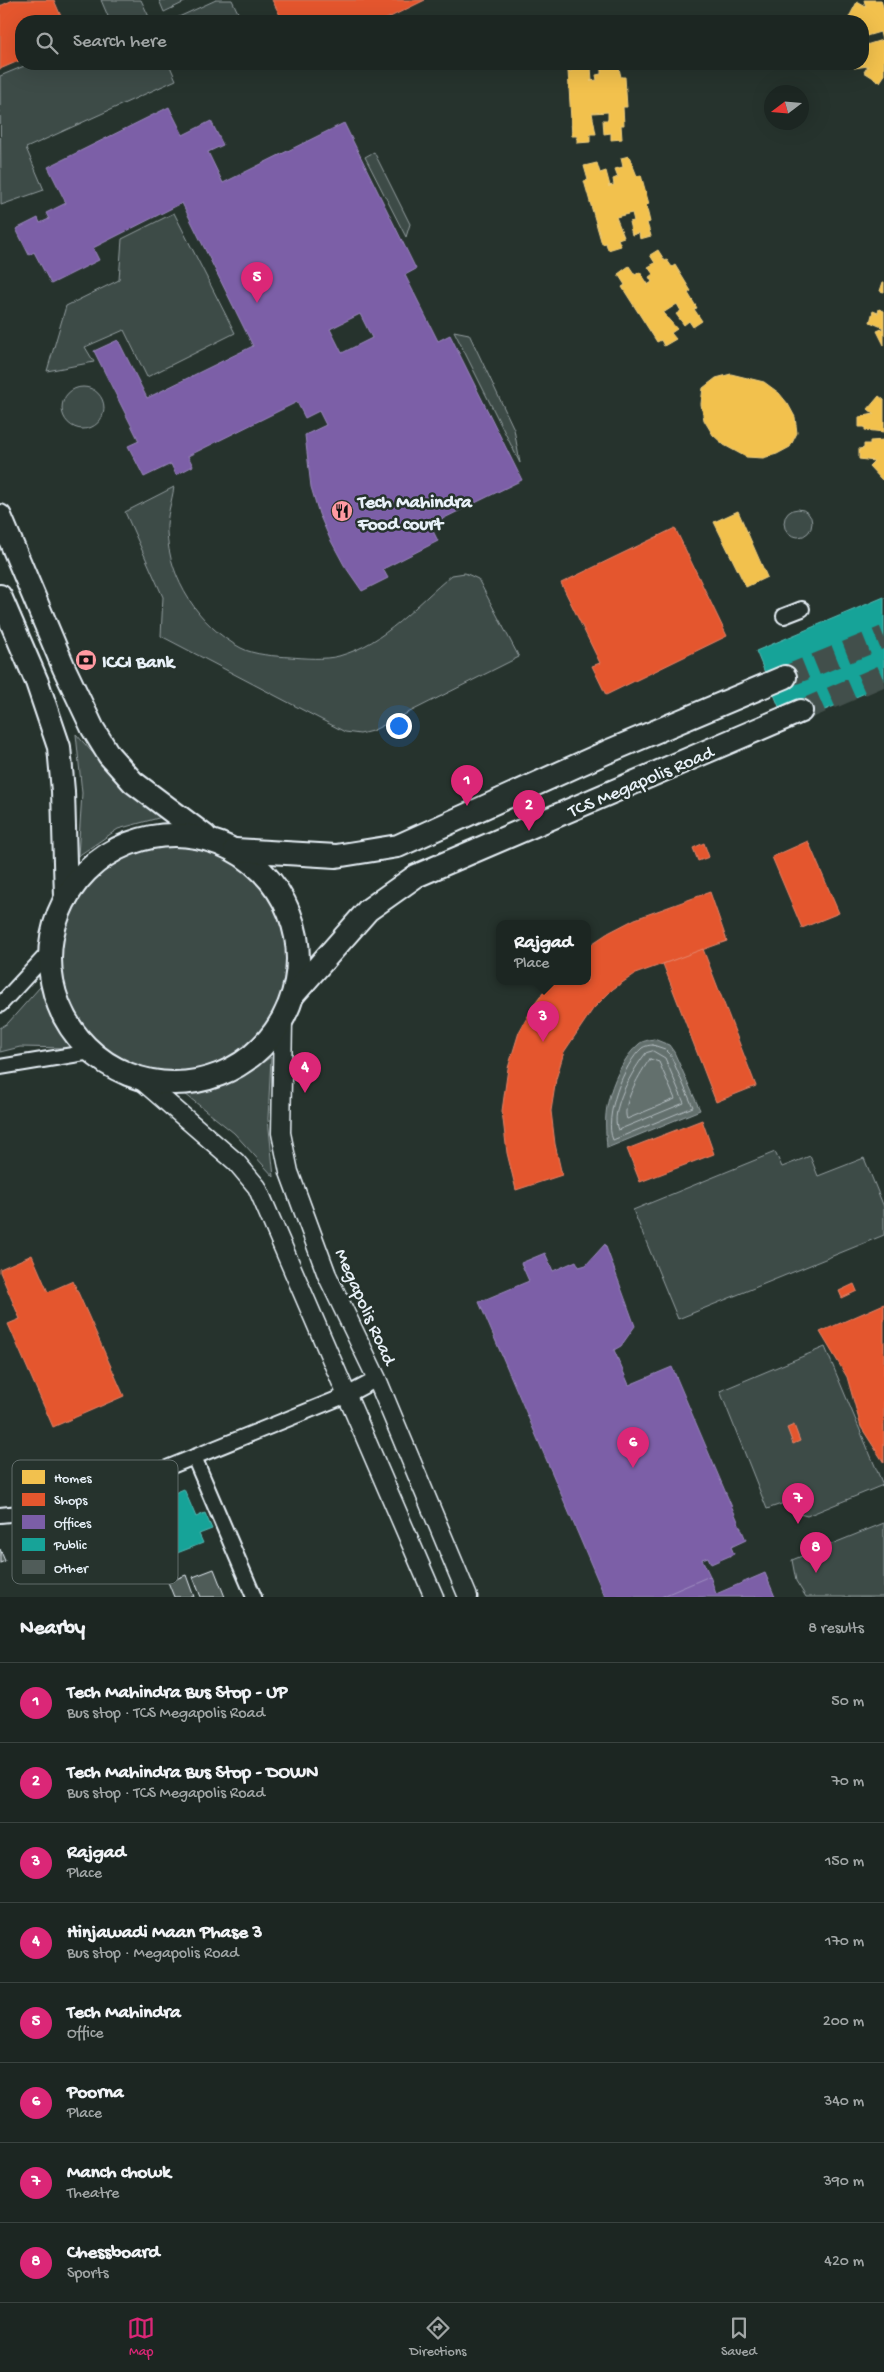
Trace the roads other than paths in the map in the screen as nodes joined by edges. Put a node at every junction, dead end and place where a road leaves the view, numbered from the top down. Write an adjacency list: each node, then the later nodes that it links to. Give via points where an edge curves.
1 (0, 516): 7 (main road, via 64,668 108,755 133,782)
2 (0, 596): 9 (main road, via 37,682 59,747)
3 (802, 609): 4 (street)
4 (784, 616)
5 (785, 677): 8 (main road, TCS Megapolis Road, via 607,752 398,846 336,856)
6 (801, 711): 11 (main road, TCS Megapolis Road, via 416,876 368,910)
7 (209, 839): 8 (main road); 9 (main road, via 182,834 154,836 127,843 82,875)
8 (235, 850): 11 (main road, via 257,866 276,887 289,912 297,939)
9 (66, 898): 10 (main road, via 55,924)
10 (50, 951): 12 (street); 14 (main road, via 52,979 60,1006 73,1031)
11 (294, 994): 13 (main road)
12 (0, 1005)
13 (283, 1020): 16 (main road, via 267,1042 246,1061 222,1074 195,1082 167,1084); 17 (street, Megapolis Road, via 282,1133 289,1172 327,1276)
14 (92, 1052): 15 (street); 16 (main road, via 114,1068)
15 (0, 1067)
16 (140, 1079): 18 (street, via 236,1162 257,1187)
17 (376, 1379): 18 (street); 23 (street, Megapolis Road)
18 (347, 1395): 19 (street); 22 (street)
19 (194, 1457): 20 (street); 21 (street)
20 (178, 1463)
21 (254, 1597)
22 (434, 1597)
23 (468, 1597)

